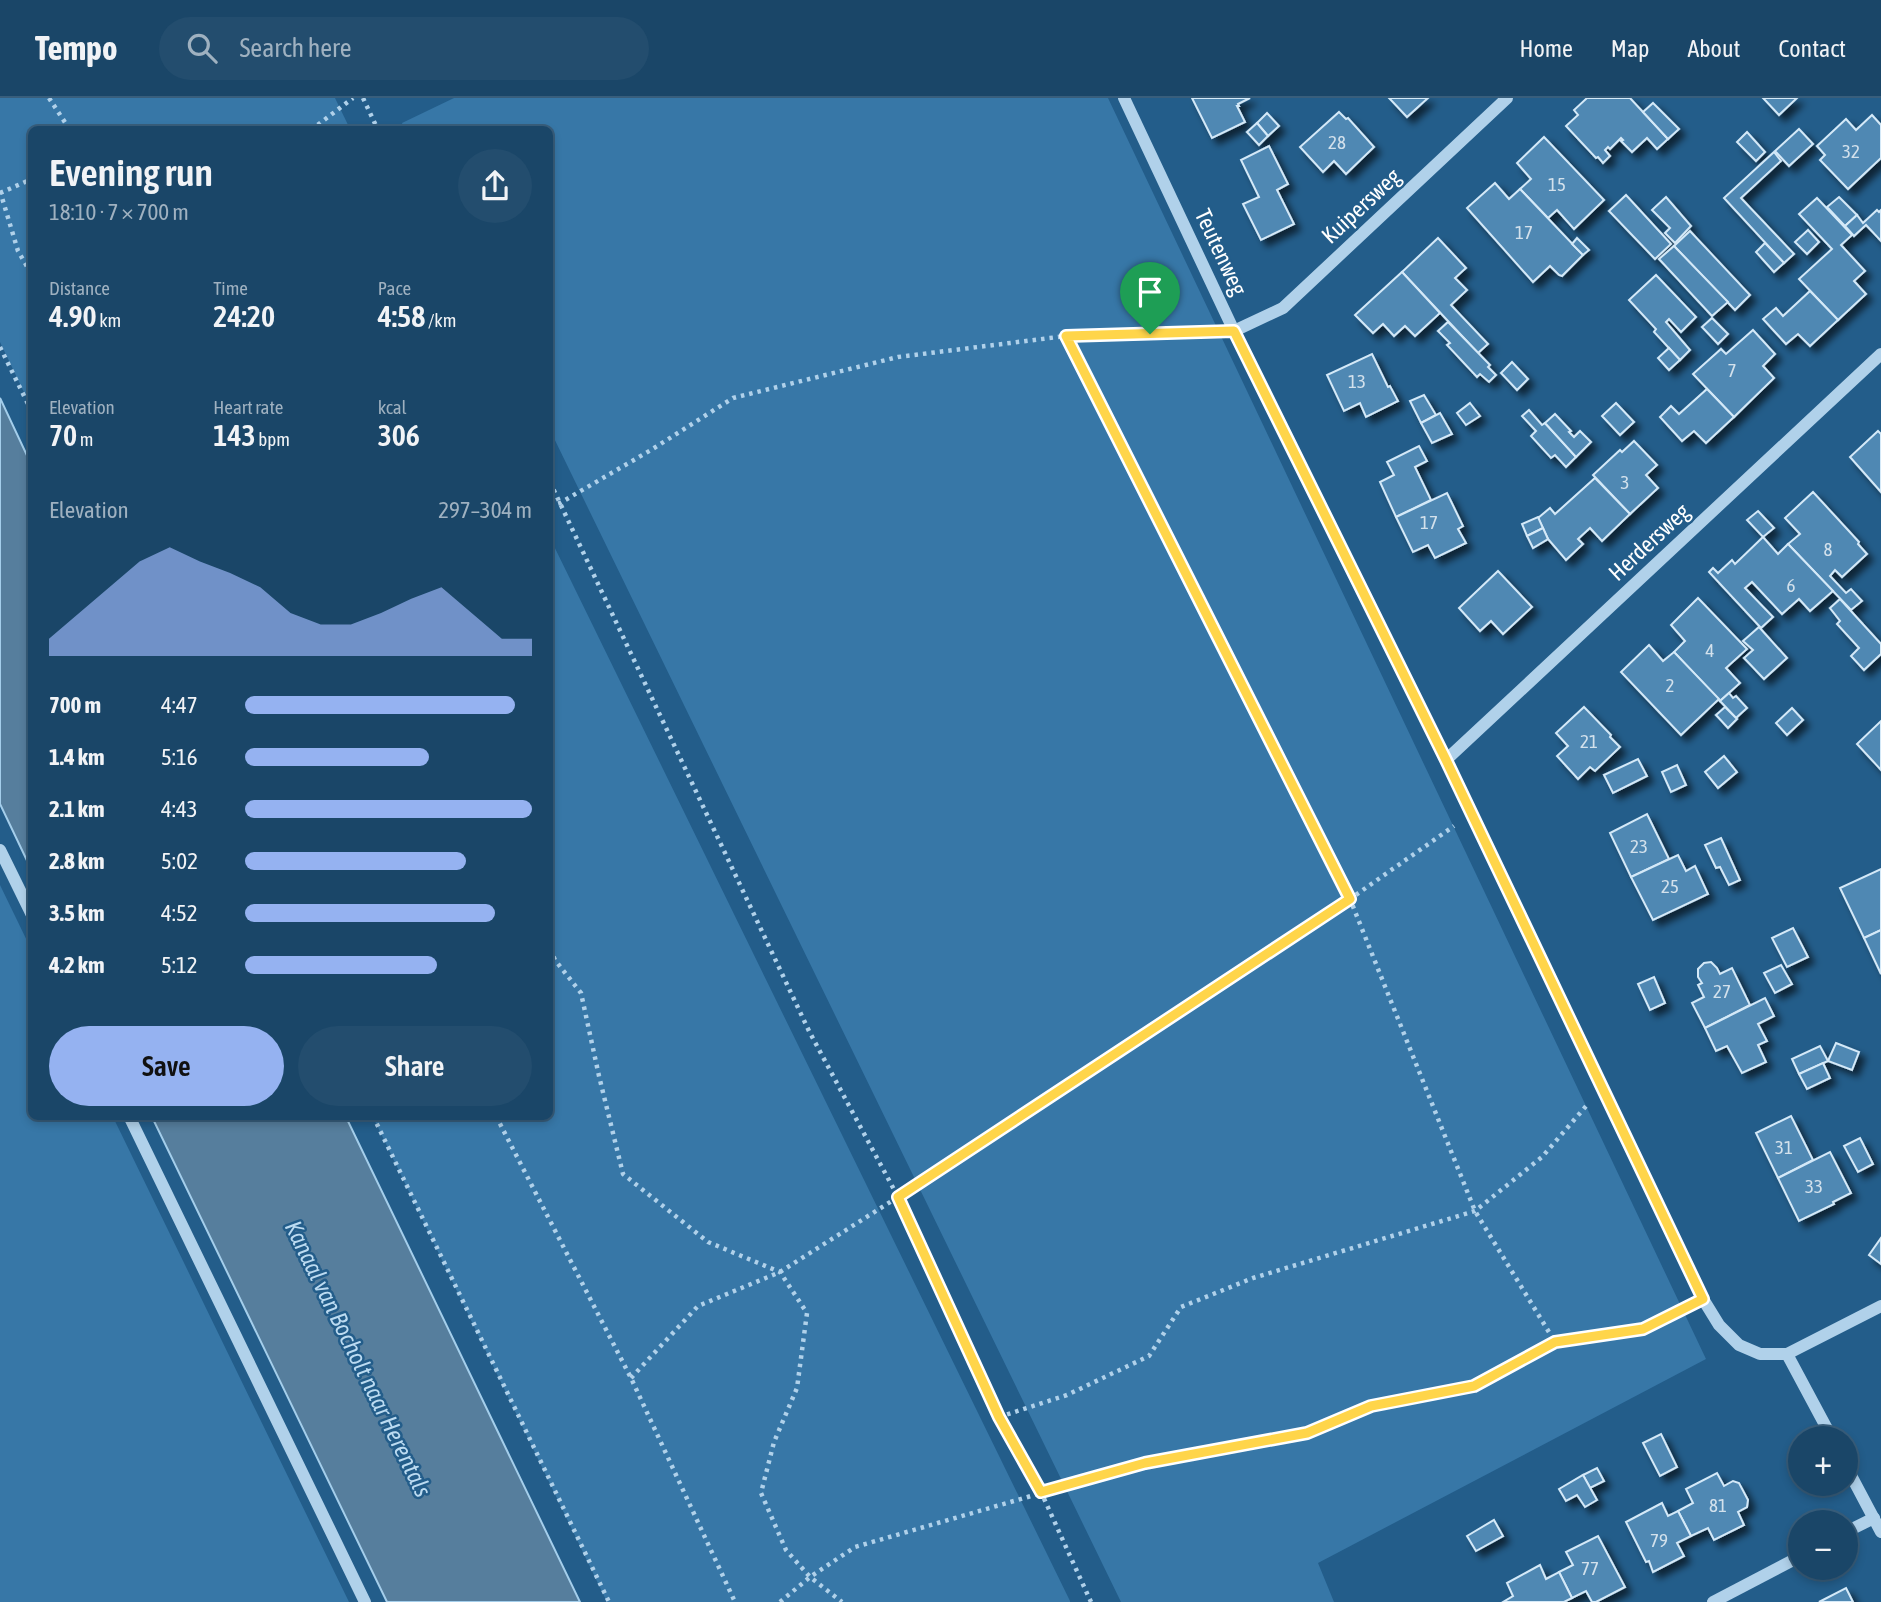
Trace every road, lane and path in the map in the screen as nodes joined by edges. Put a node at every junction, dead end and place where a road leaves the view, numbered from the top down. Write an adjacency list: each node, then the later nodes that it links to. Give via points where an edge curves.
1 (49, 98): 6 (path)
2 (353, 98): 7 (path)
3 (363, 98): 8 (path)
4 (1124, 98): 12 (street, Teutenweg)
5 (1507, 98): 12 (street, Kuipersweg, via 1283,308)
6 (67, 126)
7 (316, 126)
8 (376, 126)
9 (28, 181): 10 (path)
10 (0, 193): 11 (path)
11 (28, 268)
12 (1234, 331): 13 (path); 20 (street, Teutenweg)
13 (1066, 336): 18 (path, via 898,357 733,398); 23 (path)
14 (0, 347): 16 (path)
15 (1881, 354): 20 (street, Herdersweg)
16 (28, 404)
17 (553, 488): 18 (path)
18 (560, 503): 19 (path); 30 (path, via 809,1031)
19 (553, 505)
20 (1446, 760): 21 (street, Teutenweg)
21 (1472, 814): 23 (path); 26 (street, Teutenweg)
22 (0, 850): 24 (street)
23 (1350, 899): 30 (path); 31 (path)
24 (28, 907)
25 (553, 956): 32 (path, via 581,993 623,1174 708,1242)
26 (1602, 1087): 31 (path, via 1542,1157); 33 (street, Teutenweg)
27 (131, 1120): 47 (street)
28 (375, 1120): 48 (path)
29 (498, 1120): 37 (path)
30 (898, 1197): 32 (path); 38 (path)
31 (1475, 1211): 35 (path); 38 (path, via 1253,1278 1181,1307 1149,1356 1067,1395)
32 (780, 1272): 37 (path, via 698,1306); 46 (path, via 807,1313 797,1388 774,1442 761,1493 786,1550)
33 (1703, 1299): 35 (path, via 1643,1329); 36 (street, Teutenweg, via 1739,1345 1760,1354)
34 (1881, 1306): 36 (street)
35 (1555, 1342): 41 (path, via 1474,1386 1371,1406 1307,1433 1145,1463)
36 (1787, 1354): 39 (street)
37 (631, 1378): 49 (path)
38 (999, 1417): 41 (path)
39 (1826, 1426)
40 (1858, 1488): 42 (street)
41 (1041, 1492): 46 (path, via 855,1546); 52 (path)
42 (1874, 1518): 43 (street); 44 (street)
43 (1858, 1526)
44 (1881, 1532)
45 (1788, 1563): 53 (street)
46 (810, 1577): 50 (path); 51 (path)
47 (365, 1602)
48 (609, 1602)
49 (735, 1602)
50 (780, 1602)
51 (842, 1602)
52 (1091, 1602)
53 (1713, 1602)

